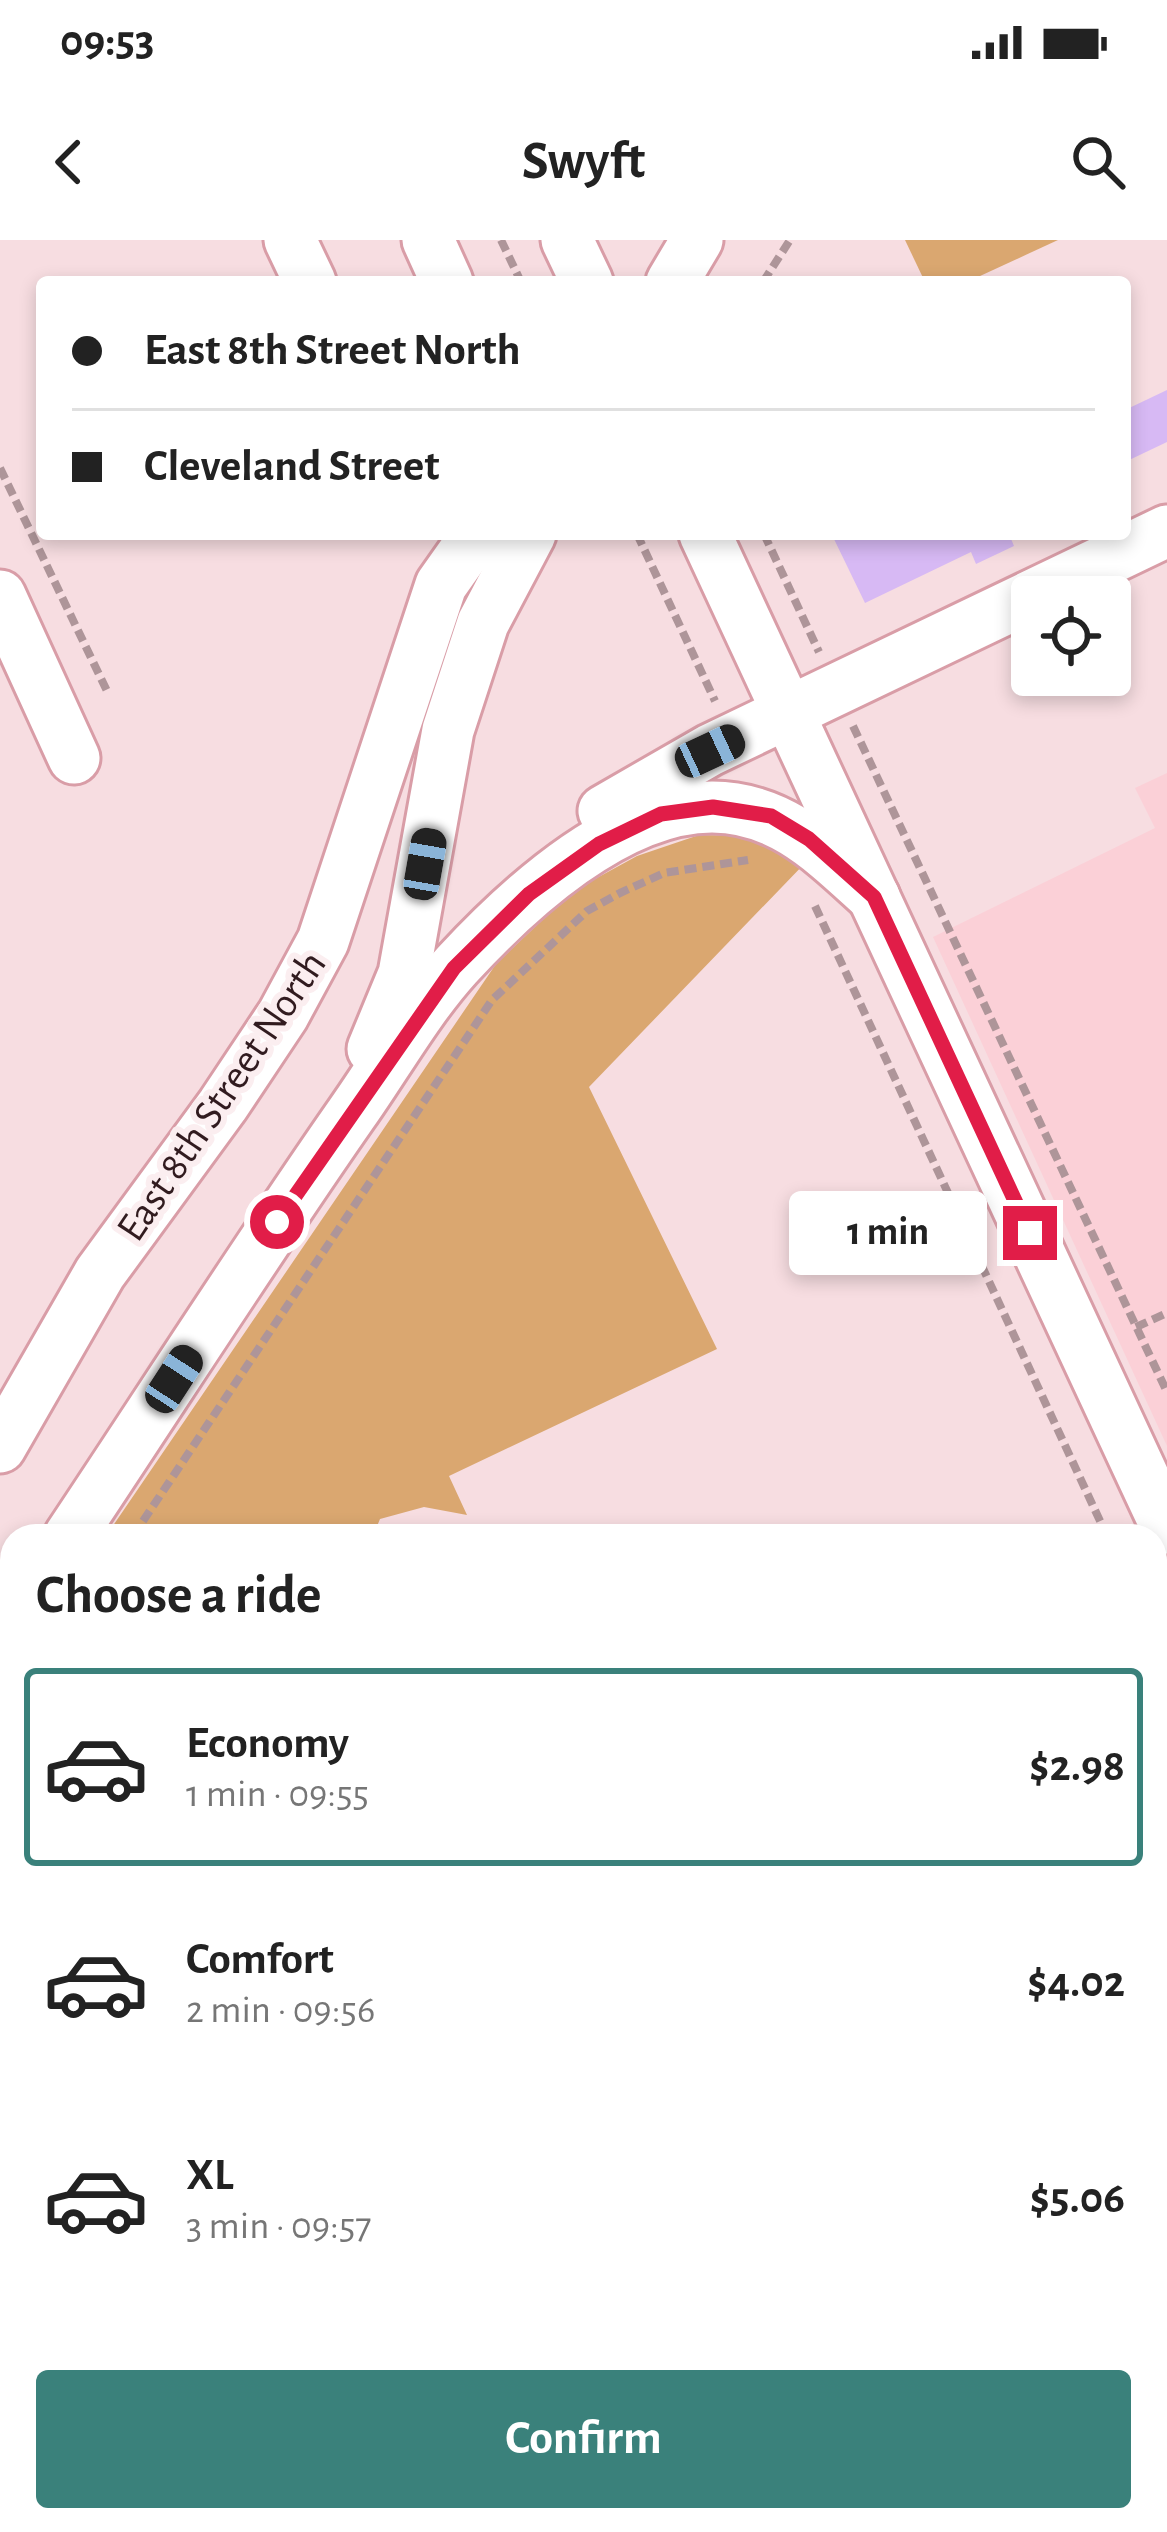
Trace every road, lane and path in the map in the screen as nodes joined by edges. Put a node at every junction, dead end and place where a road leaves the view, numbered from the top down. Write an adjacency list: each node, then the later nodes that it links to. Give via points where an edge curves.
1 (290, 240): 7 (street)
2 (428, 240): 8 (street)
3 (501, 240): 9 (path)
4 (567, 240): 10 (street)
5 (697, 240): 11 (street)
6 (790, 240): 12 (path)
7 (307, 276)
8 (444, 276)
9 (518, 276)
10 (584, 276)
11 (676, 276)
12 (768, 276)
13 (0, 468): 21 (path)
14 (1167, 531): 22 (street)
15 (473, 540): 35 (street, East 8th Street North, via 441,585 323,941 223,1105 100,1273)
16 (527, 540): 31 (street, via 484,623 448,730 404,974 364,1071)
17 (640, 540): 24 (path)
18 (708, 540): 23 (street)
19 (767, 540): 22 (path)
20 (0, 596): 25 (street)
21 (106, 691)
22 (837, 691): 23 (street); 33 (path)
23 (790, 713): 24 (street); 28 (street)
24 (733, 740): 30 (street, via 624,797 494,894 466,932)
25 (74, 758)
26 (753, 837): 27 (path); 28 (street, via 771,816); 30 (street, via 713,807 661,814 599,844 529,894); 37 (path, via 587,911 492,1000)
27 (762, 865)
28 (874, 897): 39 (street)
29 (811, 898): 38 (path)
30 (454, 968): 31 (street)
31 (303, 1183): 36 (street)
32 (1167, 1313): 33 (path)
33 (1136, 1327): 34 (path)
34 (1167, 1392)
35 (0, 1447)
36 (78, 1524)
37 (141, 1524)
38 (1101, 1524)
39 (1165, 1524)

